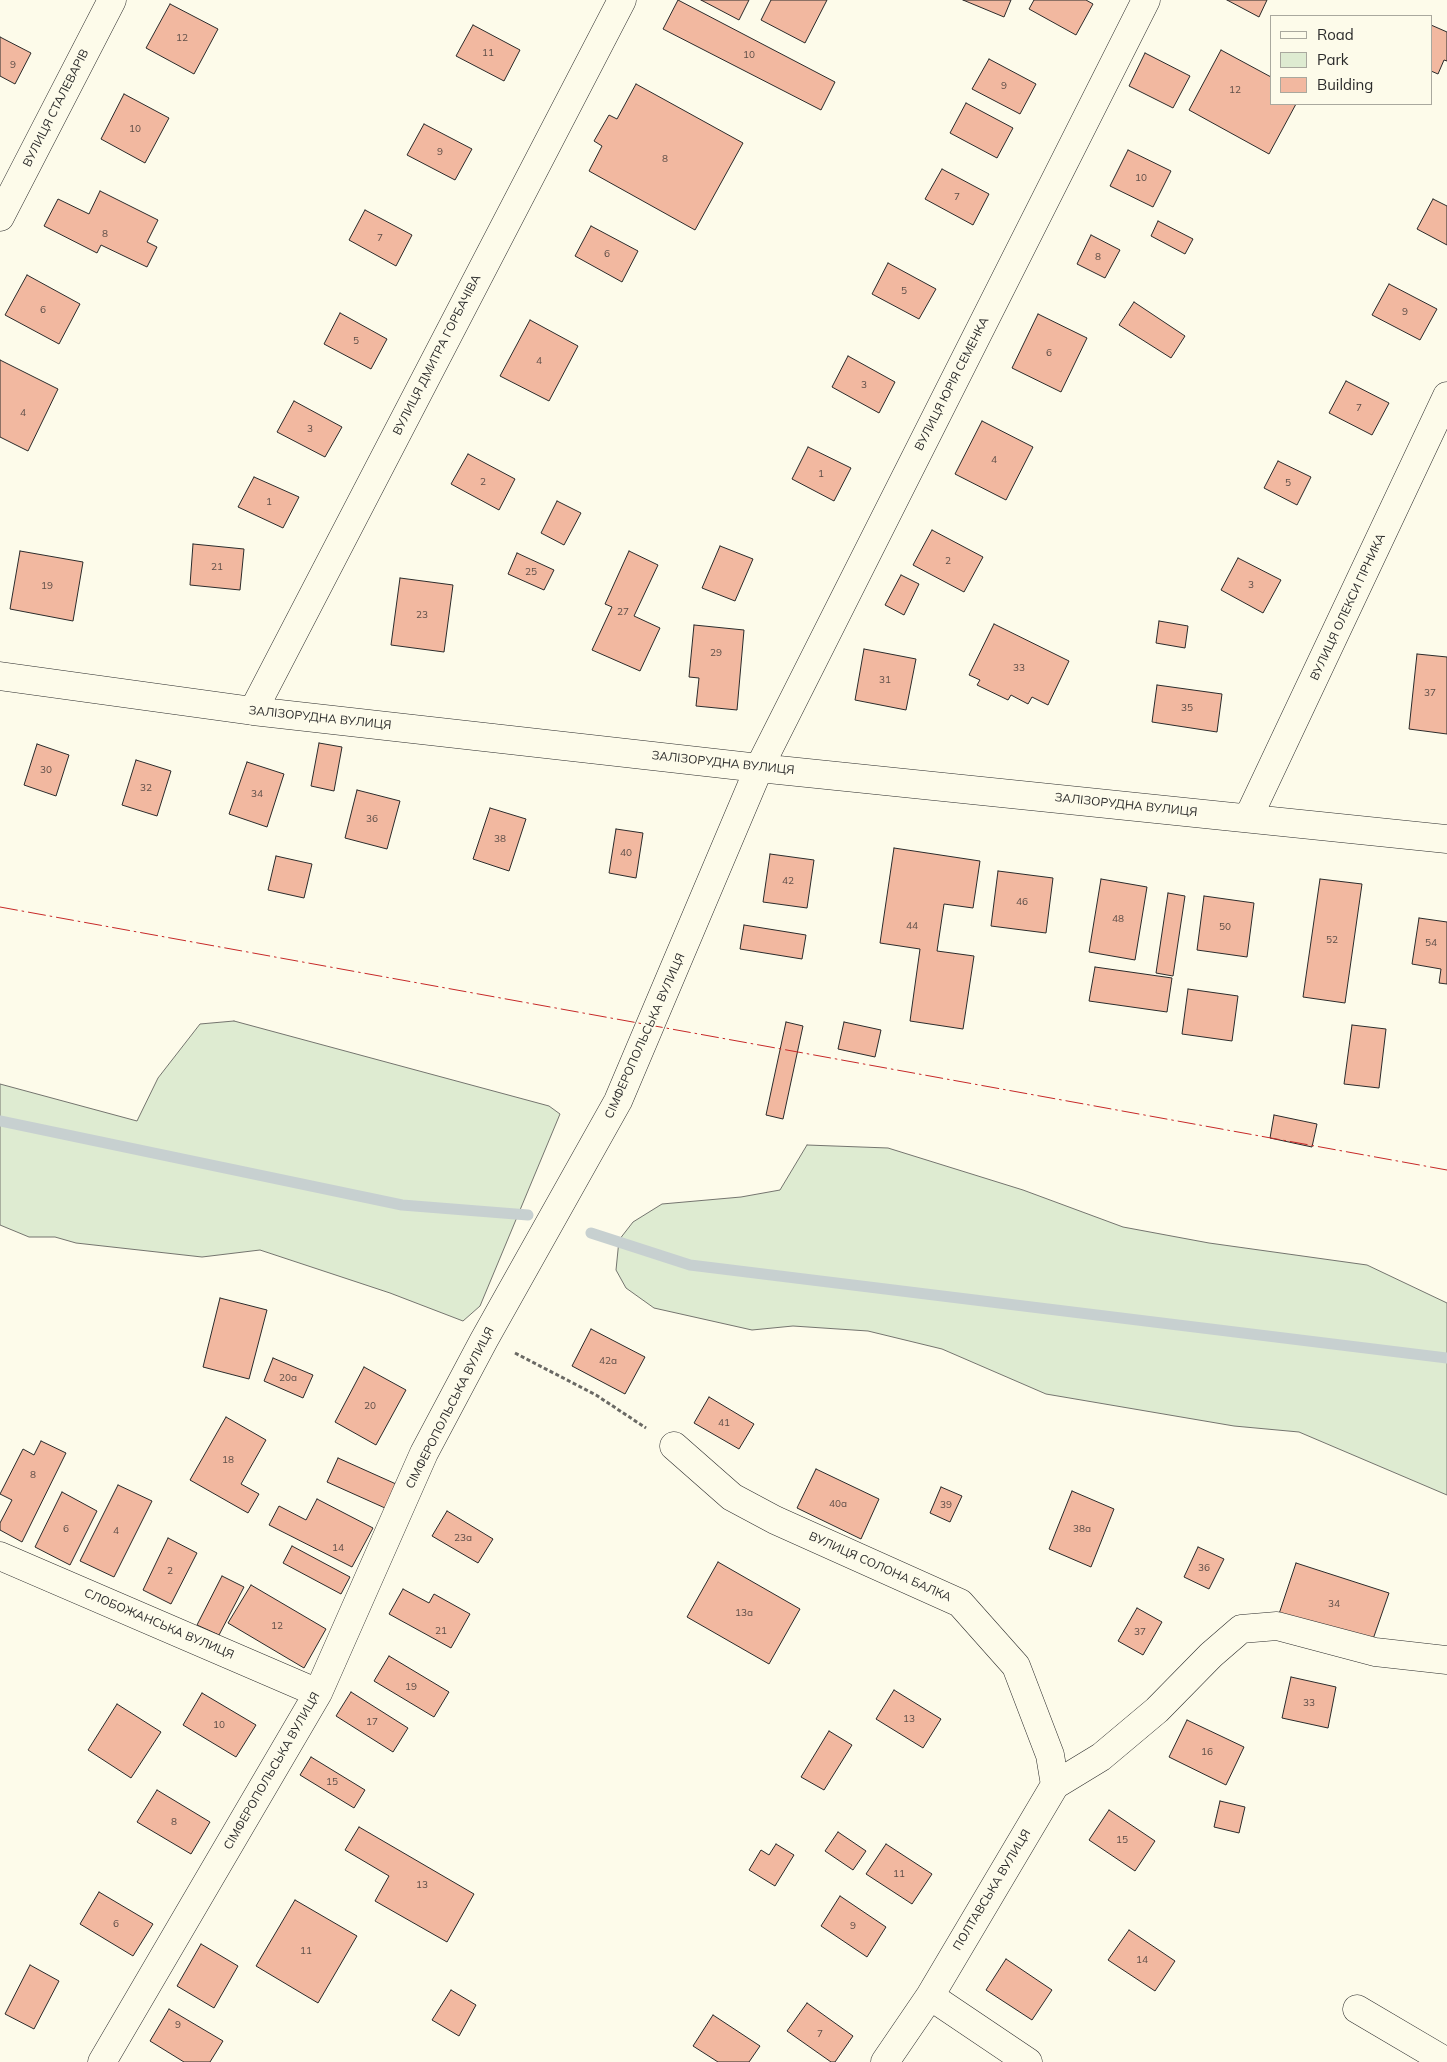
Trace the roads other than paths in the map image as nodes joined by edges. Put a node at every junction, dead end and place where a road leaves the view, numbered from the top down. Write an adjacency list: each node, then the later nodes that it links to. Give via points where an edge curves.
1 (112, 0): 4 (street, ВУЛИЦЯ СТАЛЕВАРІВ)
2 (622, 0): 7 (street, ВУЛИЦЯ ДМИТРА ГОРБАЧІВА)
3 (1146, 0): 8 (street, ВУЛИЦЯ ЮРІЯ СЕМЕНКА)
4 (0, 217)
5 (1447, 396): 9 (street, ВУЛИЦЯ ОЛЕКСИ ГІРНИКА)
6 (0, 676): 7 (street, ЗАЛІЗОРУДНА ВУЛИЦЯ)
7 (253, 711): 8 (street, ЗАЛІЗОРУДНА ВУЛИЦЯ)
8 (759, 768): 9 (street, ЗАЛІЗОРУДНА ВУЛИЦЯ); 14 (street, СІМФЕРОПОЛЬСЬКА ВУЛИЦЯ, via 618,1102 424,1453)
9 (1248, 818): 10 (street, ЗАЛІЗОРУДНА ВУЛИЦЯ)
10 (1447, 839)
11 (674, 1446): 15 (street, ВУЛИЦЯ СОЛОНА БАЛКА, via 732,1497 775,1520 960,1603 1016,1666 1050,1755)
12 (0, 1556): 14 (street, СЛОБОЖАНСЬКА ВУЛИЦЯ)
13 (1447, 1660): 15 (street, via 1375,1652 1277,1626 1241,1629 1150,1716 1101,1757)
14 (318, 1693): 18 (street, СІМФЕРОПОЛЬСЬКА ВУЛИЦЯ)
15 (1055, 1785): 16 (street, ПОЛТАВСЬКА ВУЛИЦЯ)
16 (930, 1996): 19 (street, ПОЛТАВСЬКА ВУЛИЦЯ); 20 (street)
17 (1356, 2009): 21 (street)
18 (102, 2062)
19 (885, 2062)
20 (1028, 2062)
21 (1447, 2062)

